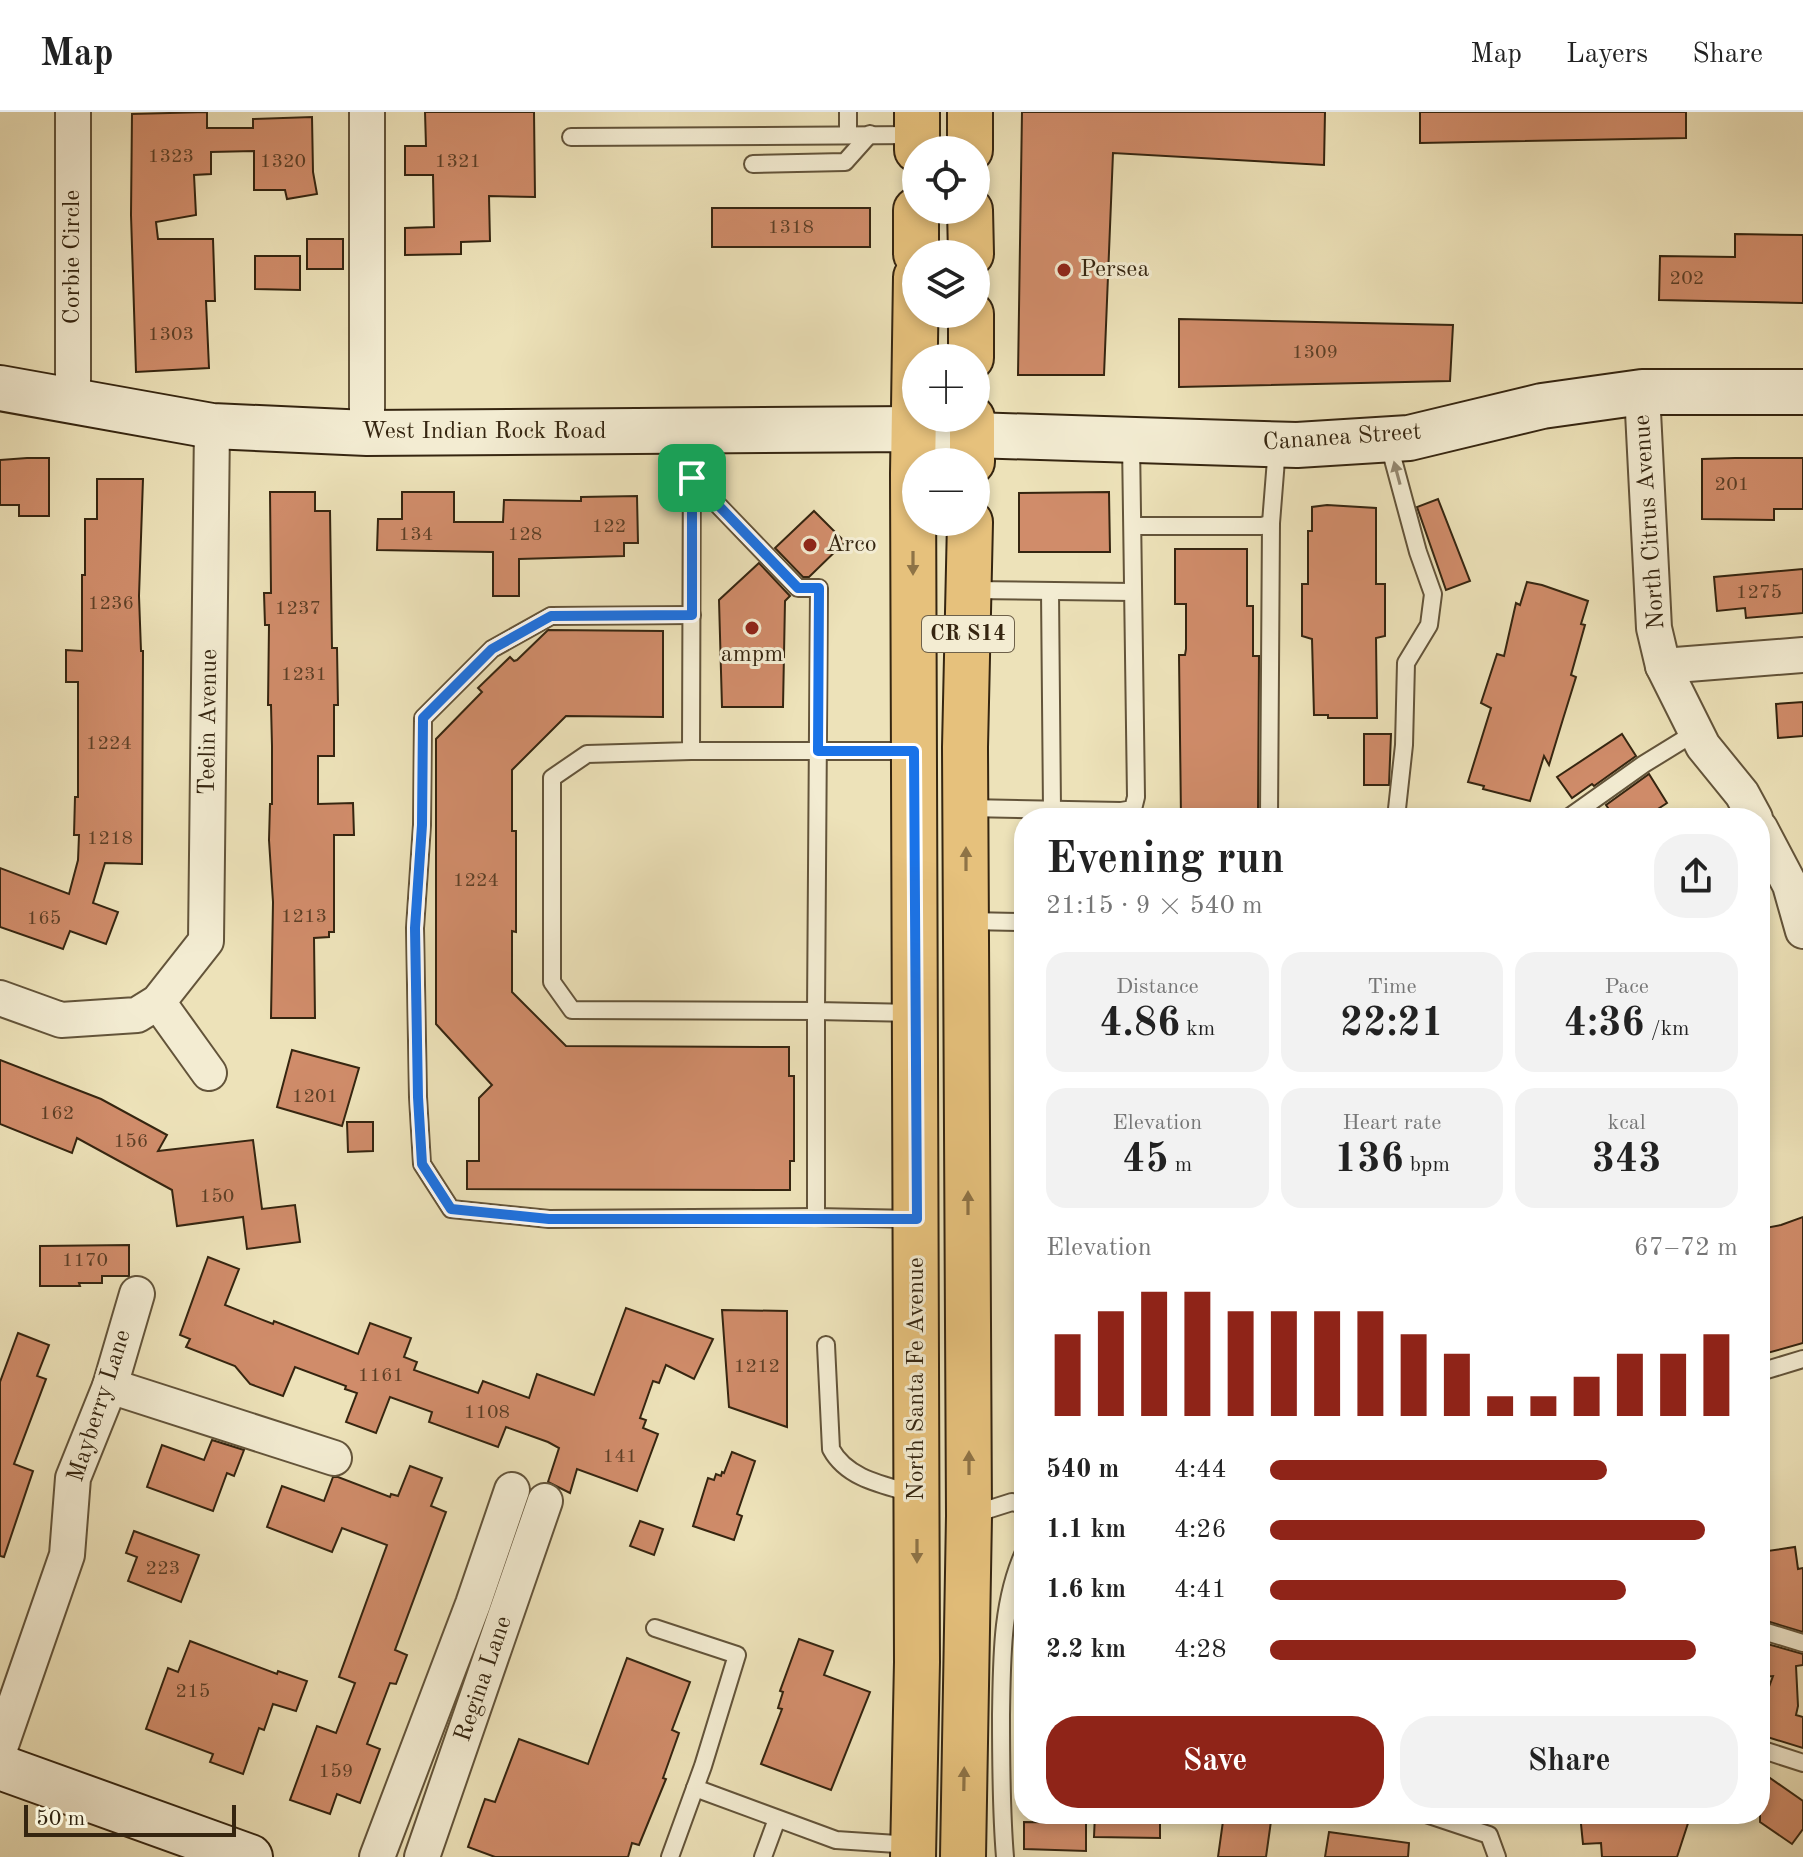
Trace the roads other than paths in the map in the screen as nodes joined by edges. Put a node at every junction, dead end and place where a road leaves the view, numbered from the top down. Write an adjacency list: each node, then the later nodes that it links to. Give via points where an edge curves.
1 (73, 112): 14 (street, Corbie Circle)
2 (367, 112): 20 (street)
3 (848, 112): 7 (lane)
4 (970, 112): 8 (main road)
5 (917, 132): 6 (lane)
6 (870, 134): 7 (lane); 10 (lane, via 845,162)
7 (848, 135): 9 (lane)
8 (970, 136)
9 (571, 137)
10 (753, 164)
11 (0, 388): 14 (street, West Indian Rock Road)
12 (1642, 392): 13 (street, Cananea Street); 23 (street, Cananea Street, via 1542,406); 34 (street, North Citrus Avenue, via 1654,628)
13 (1803, 392)
14 (73, 402): 15 (street, West Indian Rock Road)
15 (212, 426): 20 (street, West Indian Rock Road); 53 (street, Teelin Avenue, via 206,941)
16 (902, 429): 17 (street, West Indian Rock Road)
17 (692, 431): 20 (street, West Indian Rock Road); 25 (lane)
18 (915, 432): 38 (main road, North Santa Fe Avenue / CR S14, one-way to 38)
19 (934, 432): 21 (street, West Indian Rock Road)
20 (367, 433)
21 (972, 438): 22 (street, Cananea Street)
22 (1131, 440): 24 (street, Cananea Street); 27 (lane)
23 (1388, 440): 24 (street, Cananea Street); 43 (lane, one-way to 23, via 1406,663 1429,625 1433,594)
24 (1277, 445): 26 (lane)
25 (692, 478): 32 (lane); 37 (lane, via 798,588 819,588)
26 (1271, 523): 27 (lane); 42 (lane)
27 (1133, 526): 31 (lane)
28 (970, 536): 29 (main road, CR S14)
29 (969, 589): 30 (lane); 39 (main road, CR S14)
30 (1050, 591): 31 (lane); 40 (lane)
31 (1133, 592): 41 (lane)
32 (692, 615): 36 (lane); 57 (lane, via 551,616 492,649 423,718 415,928 422,1164 451,1209 549,1219)
33 (1803, 655): 34 (street)
34 (1663, 666): 35 (street, North Citrus Avenue)
35 (1696, 732): 44 (lane); 45 (street, North Citrus Avenue)
36 (691, 751): 37 (lane); 54 (lane, via 587,754 552,778 552,982 572,1010)
37 (818, 751): 38 (lane); 54 (lane)
38 (914, 751): 55 (main road, North Santa Fe Avenue / CR S14)
39 (966, 808): 46 (lane); 49 (main road, CR S14, one-way to 39)
40 (1052, 808)
41 (1133, 808)
42 (1269, 808)
43 (1397, 808)
44 (1582, 808)
45 (1750, 808)
46 (1014, 809)
47 (1770, 843): 48 (street)
48 (1797, 884): 51 (street)
49 (966, 921): 50 (lane); 69 (main road, CR S14, one-way to 49)
50 (1014, 922)
51 (1803, 931)
52 (0, 998): 53 (street, via 61,1020 137,1015)
53 (158, 1002): 56 (street)
54 (816, 1011): 55 (lane); 57 (lane)
55 (916, 1013): 58 (main road, North Santa Fe Avenue / CR S14)
56 (209, 1073)
57 (816, 1217): 58 (lane)
58 (917, 1219): 66 (main road, North Santa Fe Avenue / CR S14)
59 (137, 1294): 63 (street, Mayberry Lane)
60 (826, 1345): 66 (lane, via 831,1449 838,1461 868,1480)
61 (1803, 1359): 62 (lane)
62 (1770, 1369)
63 (110, 1386): 64 (street); 74 (street, Mayberry Lane, via 73,1478 67,1555)
64 (334, 1458)
65 (512, 1490): 83 (street)
66 (917, 1495): 81 (main road, North Santa Fe Avenue / CR S14, one-way to 81)
67 (545, 1501): 84 (street, Regina Lane)
68 (1014, 1502): 69 (lane)
69 (969, 1516): 87 (main road, CR S14, one-way to 69)
70 (1014, 1580): 88 (lane, via 1002,1635 1000,1800)
71 (655, 1628): 78 (lane, via 737,1655)
72 (1770, 1633): 73 (lane)
73 (1803, 1643)
74 (0, 1748)
75 (1770, 1752): 76 (lane)
76 (1803, 1763)
77 (0, 1767): 82 (street)
78 (695, 1788): 79 (lane); 85 (lane)
79 (777, 1819): 81 (lane, via 836,1840); 86 (lane)
80 (1456, 1824): 89 (lane, via 1489,1835)
81 (913, 1851)
82 (238, 1855)
83 (377, 1857)
84 (422, 1857)
85 (670, 1857)
86 (763, 1857)
87 (963, 1857)
88 (1005, 1857)
89 (1497, 1857)

